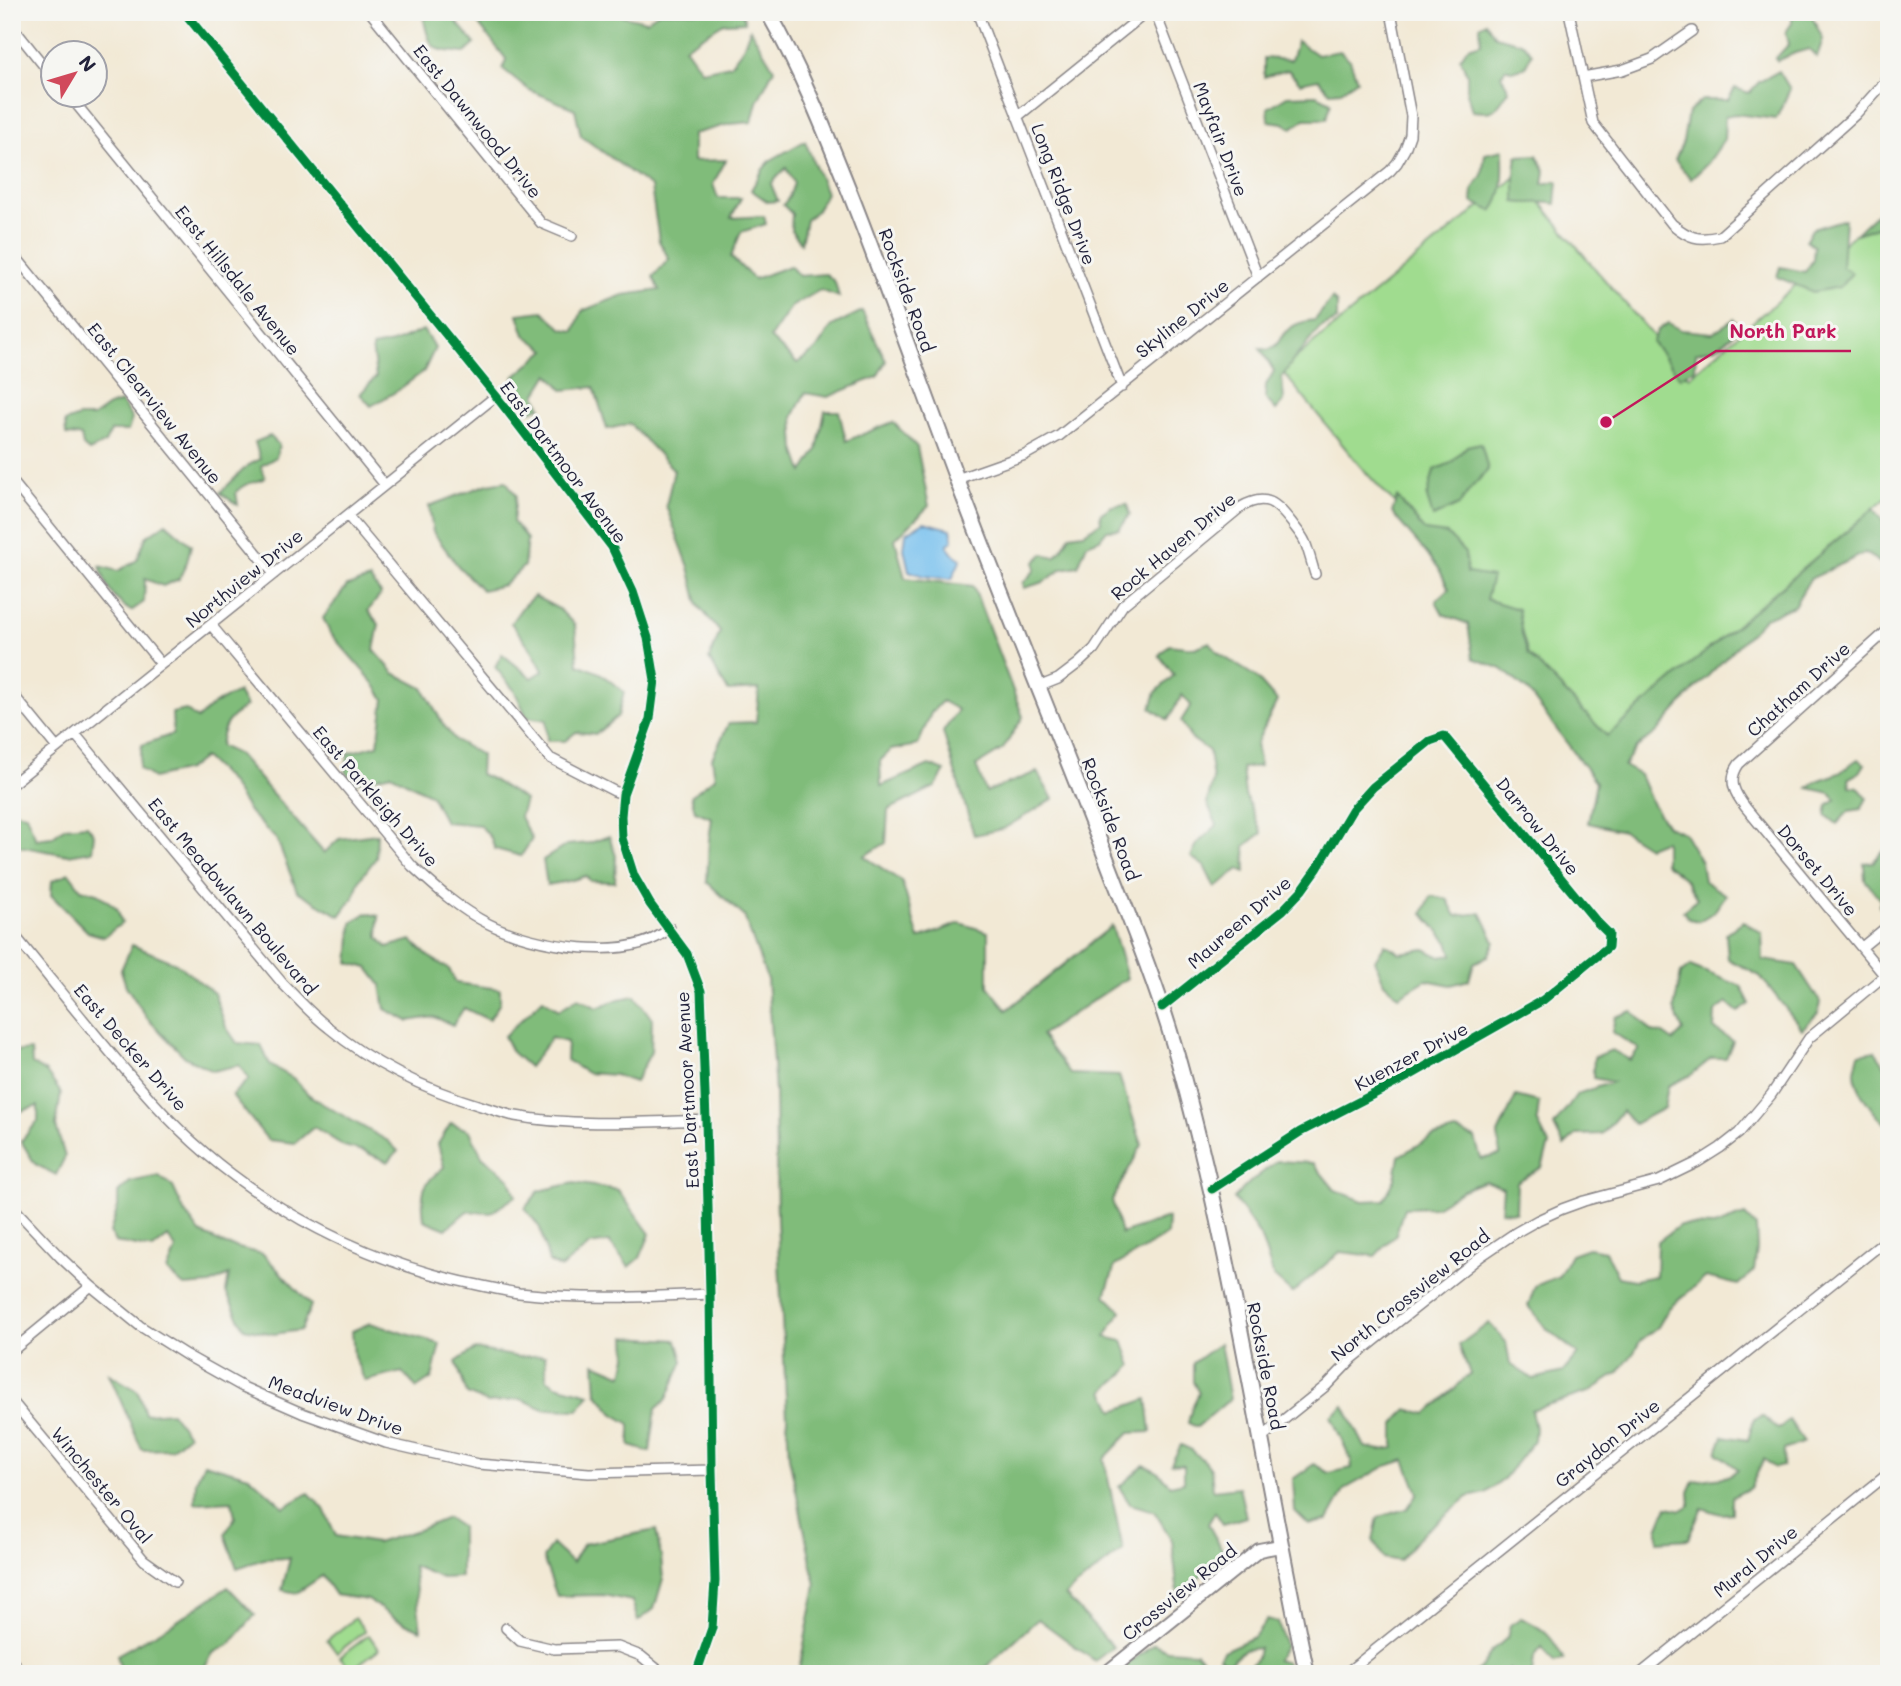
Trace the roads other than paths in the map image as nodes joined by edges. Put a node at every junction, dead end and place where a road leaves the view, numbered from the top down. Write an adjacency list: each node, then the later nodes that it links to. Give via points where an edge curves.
1 (184, 12): 20 (street, East Dartmoor Avenue)
2 (370, 12): 16 (street, East Dawnwood Drive, via 541,223)
3 (768, 12): 21 (main road, Rockside Road, via 817,111)
4 (977, 12): 15 (street, Long Ridge Drive)
5 (1147, 12): 15 (street)
6 (1155, 12): 18 (street, Mayfair Drive)
7 (1391, 12): 18 (street, Skyline Drive, via 1411,116 1405,149 1382,178)
8 (1569, 12): 13 (street)
9 (12, 26): 11 (street)
10 (1692, 31): 13 (street, via 1652,59)
11 (38, 58)
12 (1889, 69): 13 (street, via 1884,83 1855,115 1720,236 1697,239 1672,224 1593,123)
13 (1583, 77)
14 (79, 108): 23 (street, East Hillsdale Avenue)
15 (1017, 117): 19 (street, Long Ridge Drive)
16 (572, 236)
17 (12, 252): 25 (street, East Clearview Avenue)
18 (1258, 277): 19 (street, Skyline Drive)
19 (1122, 387): 21 (street, Skyline Drive, via 1042,447)
20 (496, 396): 23 (street, Northview Drive); 37 (street, East Dartmoor Avenue, via 612,547 648,638 655,680 650,719)
21 (957, 479): 30 (main road, Rockside Road)
22 (12, 481): 29 (street)
23 (385, 485): 24 (street, Northview Drive)
24 (348, 516): 25 (street, Northview Drive); 37 (street, via 550,758)
25 (274, 574): 27 (street, Northview Drive)
26 (1315, 574): 30 (street, Rock Haven Drive, via 1305,542 1286,515 1269,500 1252,500 1123,605 1079,663)
27 (211, 625): 29 (street, Northview Drive); 39 (street, East Parkleigh Drive, via 412,866 448,899 490,925 527,939 569,946 640,945)
28 (1889, 629): 35 (street, Chatham Drive, via 1745,759)
29 (161, 664): 32 (street, Northview Drive)
30 (1038, 687): 44 (main road, Rockside Road)
31 (12, 693): 34 (street)
32 (75, 734): 34 (street, Northview Drive); 45 (street, East Meadowlawn Boulevard, via 283,984 331,1030 386,1066 431,1089 513,1116 565,1122)
33 (1444, 736): 41 (street, Darrow Drive); 44 (street, Maureen Drive, via 1430,741 1373,787 1343,823 1302,890 1283,910)
34 (57, 748): 36 (street, Northview Drive)
35 (1733, 776): 42 (street, Dorset Drive, via 1735,794)
36 (12, 784)
37 (623, 794): 39 (street, East Dartmoor Avenue, via 622,838 634,876)
38 (1889, 925): 42 (street)
39 (670, 928): 45 (street, East Dartmoor Avenue, via 687,954 701,991)
40 (12, 932): 50 (street, East Decker Drive, via 156,1105 211,1158 315,1227 403,1266 517,1293 593,1298)
41 (1609, 934): 46 (street, Kuenzer Drive, via 1608,947 1544,1000 1300,1132)
42 (1861, 947): 43 (street, Dorset Drive)
43 (1886, 978): 53 (street, North Crossview Road, via 1809,1038 1771,1095 1720,1148 1659,1181 1584,1201 1515,1233 1353,1358)
44 (1162, 1007): 46 (main road, Rockside Road)
45 (706, 1121): 50 (street, East Dartmoor Avenue)
46 (1212, 1189): 53 (main road, Rockside Road)
47 (12, 1206): 49 (street, Meadview Drive)
48 (1889, 1238): 65 (street, Graydon Drive)
49 (91, 1286): 51 (street); 54 (street, Meadview Drive, via 186,1355 243,1387 386,1443 478,1464 589,1473)
50 (710, 1294): 54 (street, East Dartmoor Avenue)
51 (12, 1351)
52 (12, 1401): 57 (street, Winchester Oval, via 144,1560)
53 (1261, 1438): 56 (main road, Rockside Road)
54 (712, 1470): 62 (street, East Dartmoor Avenue, via 712,1628)
55 (1889, 1473): 66 (street, Mural Drive)
56 (1280, 1546): 63 (street, Crossview Road, via 1259,1550); 64 (main road, Rockside Road)
57 (175, 1582)
58 (506, 1628): 61 (street, via 520,1641 554,1648 618,1647 641,1656)
59 (12, 1661): 60 (street)
60 (23, 1674)
61 (663, 1674)
62 (696, 1674)
63 (1105, 1674)
64 (1307, 1674)
65 (1346, 1674)
66 (1640, 1674)

